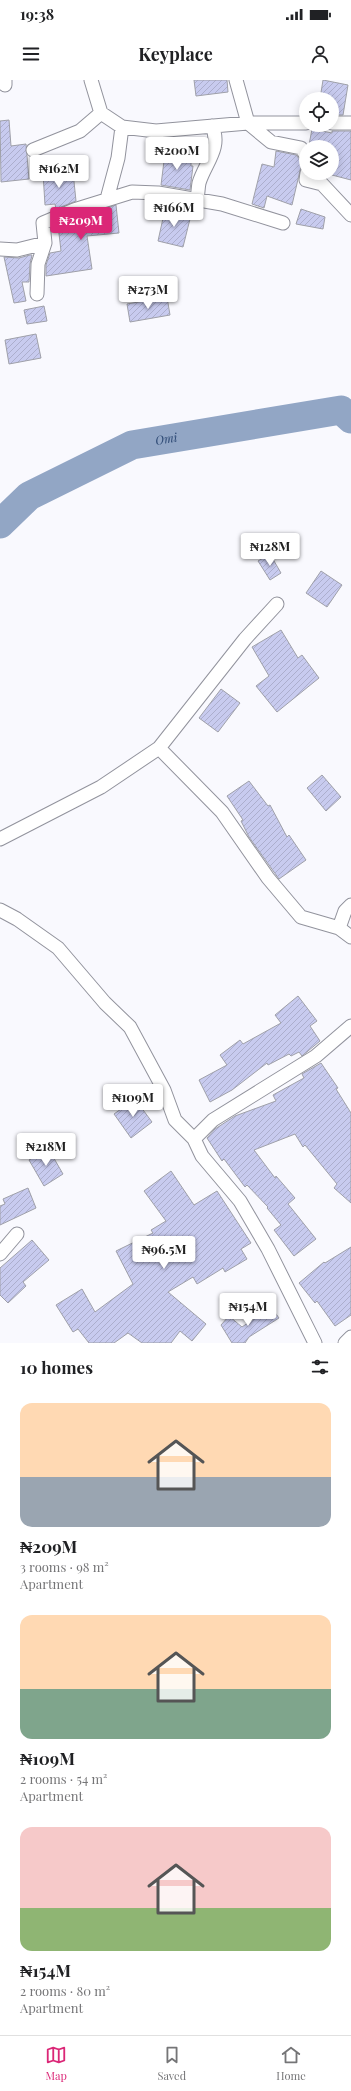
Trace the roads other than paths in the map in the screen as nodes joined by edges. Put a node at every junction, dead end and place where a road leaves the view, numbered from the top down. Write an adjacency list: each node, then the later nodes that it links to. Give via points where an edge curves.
1 (91, 80): 3 (street)
2 (236, 80): 5 (street)
3 (100, 113): 9 (street); 11 (street, via 80,131)
4 (351, 122): 7 (street)
5 (248, 123): 6 (street); 8 (street); 10 (street, via 271,142)
6 (299, 123)
7 (339, 123)
8 (212, 126): 9 (street, via 156,131); 14 (street, via 217,136 199,183)
9 (122, 127): 13 (street, via 118,158)
10 (299, 148)
11 (33, 150)
12 (306, 180): 15 (street, via 322,184)
13 (107, 199): 14 (street, via 132,192); 17 (street, via 43,223)
14 (197, 199): 16 (street)
15 (351, 215)
16 (283, 223)
17 (45, 243): 18 (street, via 17,250); 19 (street, via 38,264)
18 (0, 249)
19 (37, 294)
20 (277, 604): 21 (street, via 245,639)
21 (159, 748): 22 (street, via 101,787); 25 (street, via 222,812 268,878 302,917)
22 (0, 839)
23 (351, 905): 25 (street, via 345,912)
24 (0, 910): 28 (street, via 58,948 105,1003 130,1027 164,1090 175,1120)
25 (340, 928): 26 (street)
26 (351, 937)
27 (351, 1026): 28 (street, via 316,1056 213,1120)
28 (194, 1139): 32 (street, via 202,1156 240,1200 268,1249)
29 (17, 1234): 30 (street)
30 (0, 1254)
31 (351, 1337): 33 (street)
32 (315, 1343)
33 (345, 1343)

